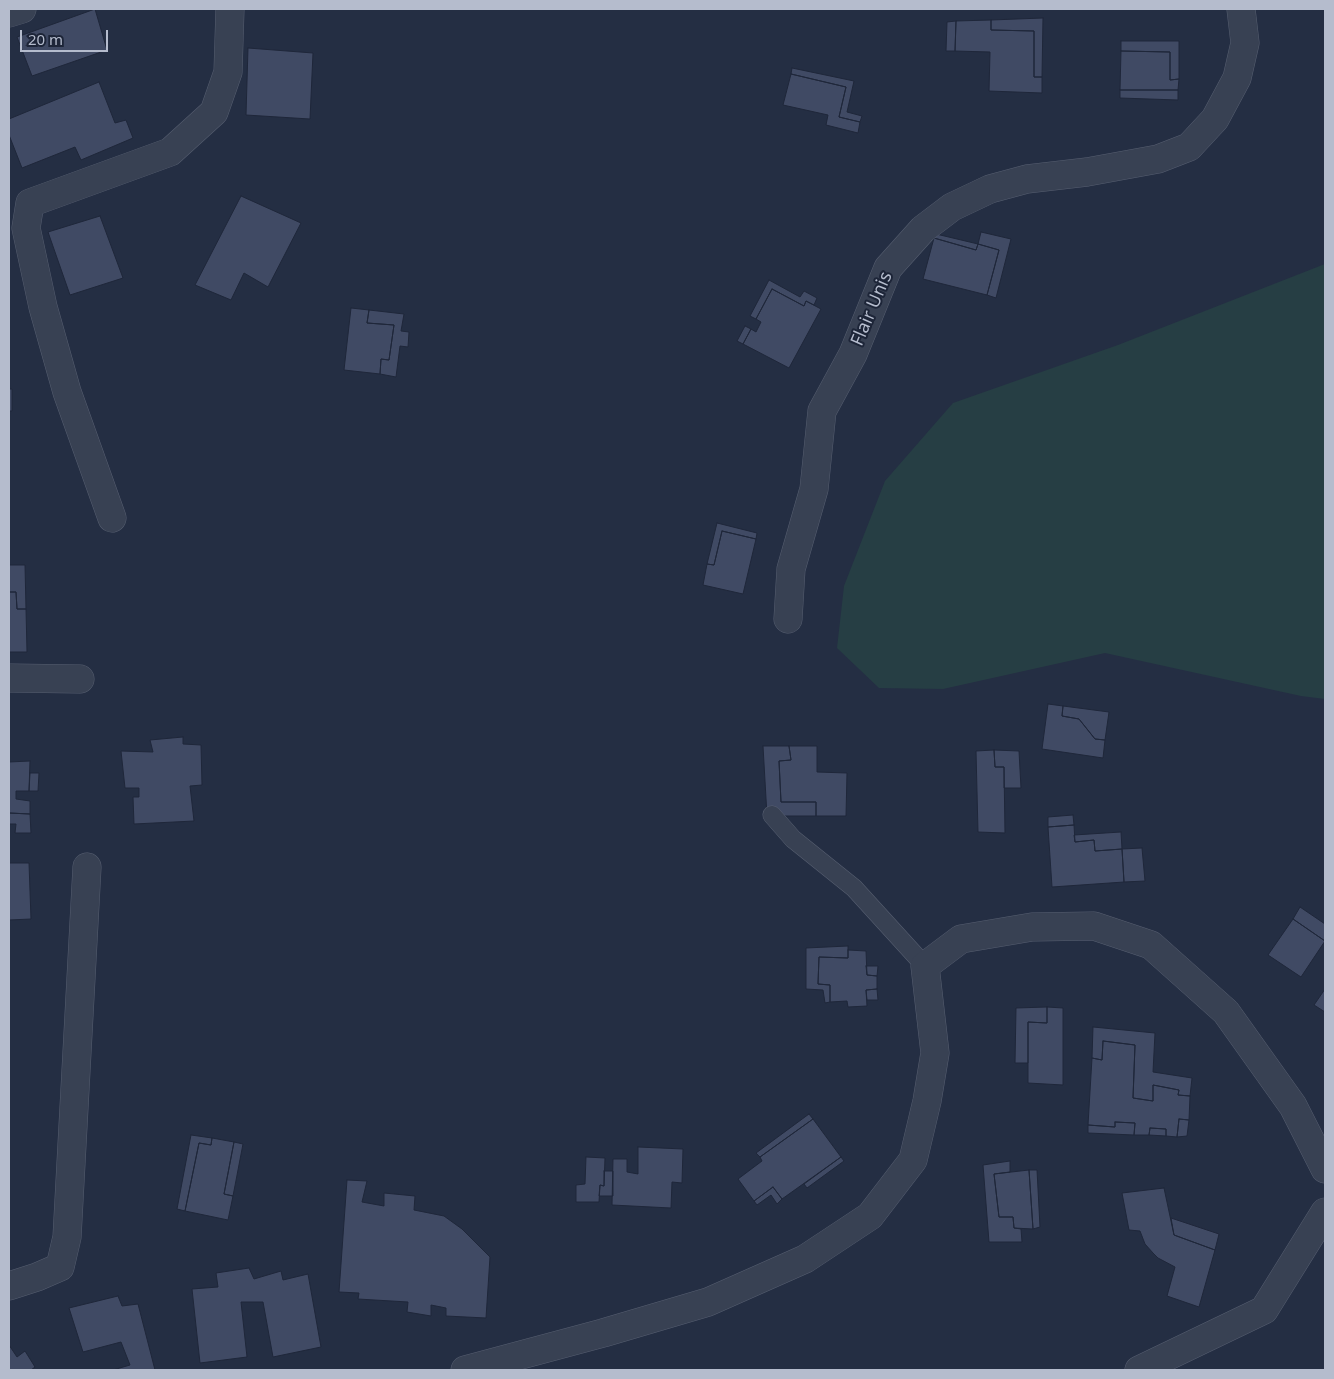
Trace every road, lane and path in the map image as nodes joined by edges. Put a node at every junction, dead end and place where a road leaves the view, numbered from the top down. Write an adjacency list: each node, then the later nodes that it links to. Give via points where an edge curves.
1 (22, 9): 4 (street)
2 (230, 9): 5 (street, via 228,72 214,112 170,152 30,203 26,228 43,307 67,392)
3 (1241, 9): 6 (street, Flair Unis, via 1245,43 1237,78 1215,118 1189,148 1158,160 1027,179 990,189 952,207 923,229 888,268 853,354 822,411 814,489 791,570)
4 (9, 13)
5 (112, 518)
6 (788, 619)
7 (9, 678): 8 (street)
8 (80, 678)
9 (772, 815): 11 (lane, via 794,839 854,888)
10 (88, 867): 14 (street, via 67,1237 60,1267)
11 (925, 966): 12 (street, via 961,939 1032,927 1094,926 1151,945 1226,1012 1293,1106); 15 (street, via 935,1053 927,1101 913,1160 870,1216 805,1260 708,1302)
12 (1325, 1169)
13 (1325, 1212): 16 (street, via 1264,1310)
14 (9, 1286)
15 (482, 1368)
16 (1139, 1370)

